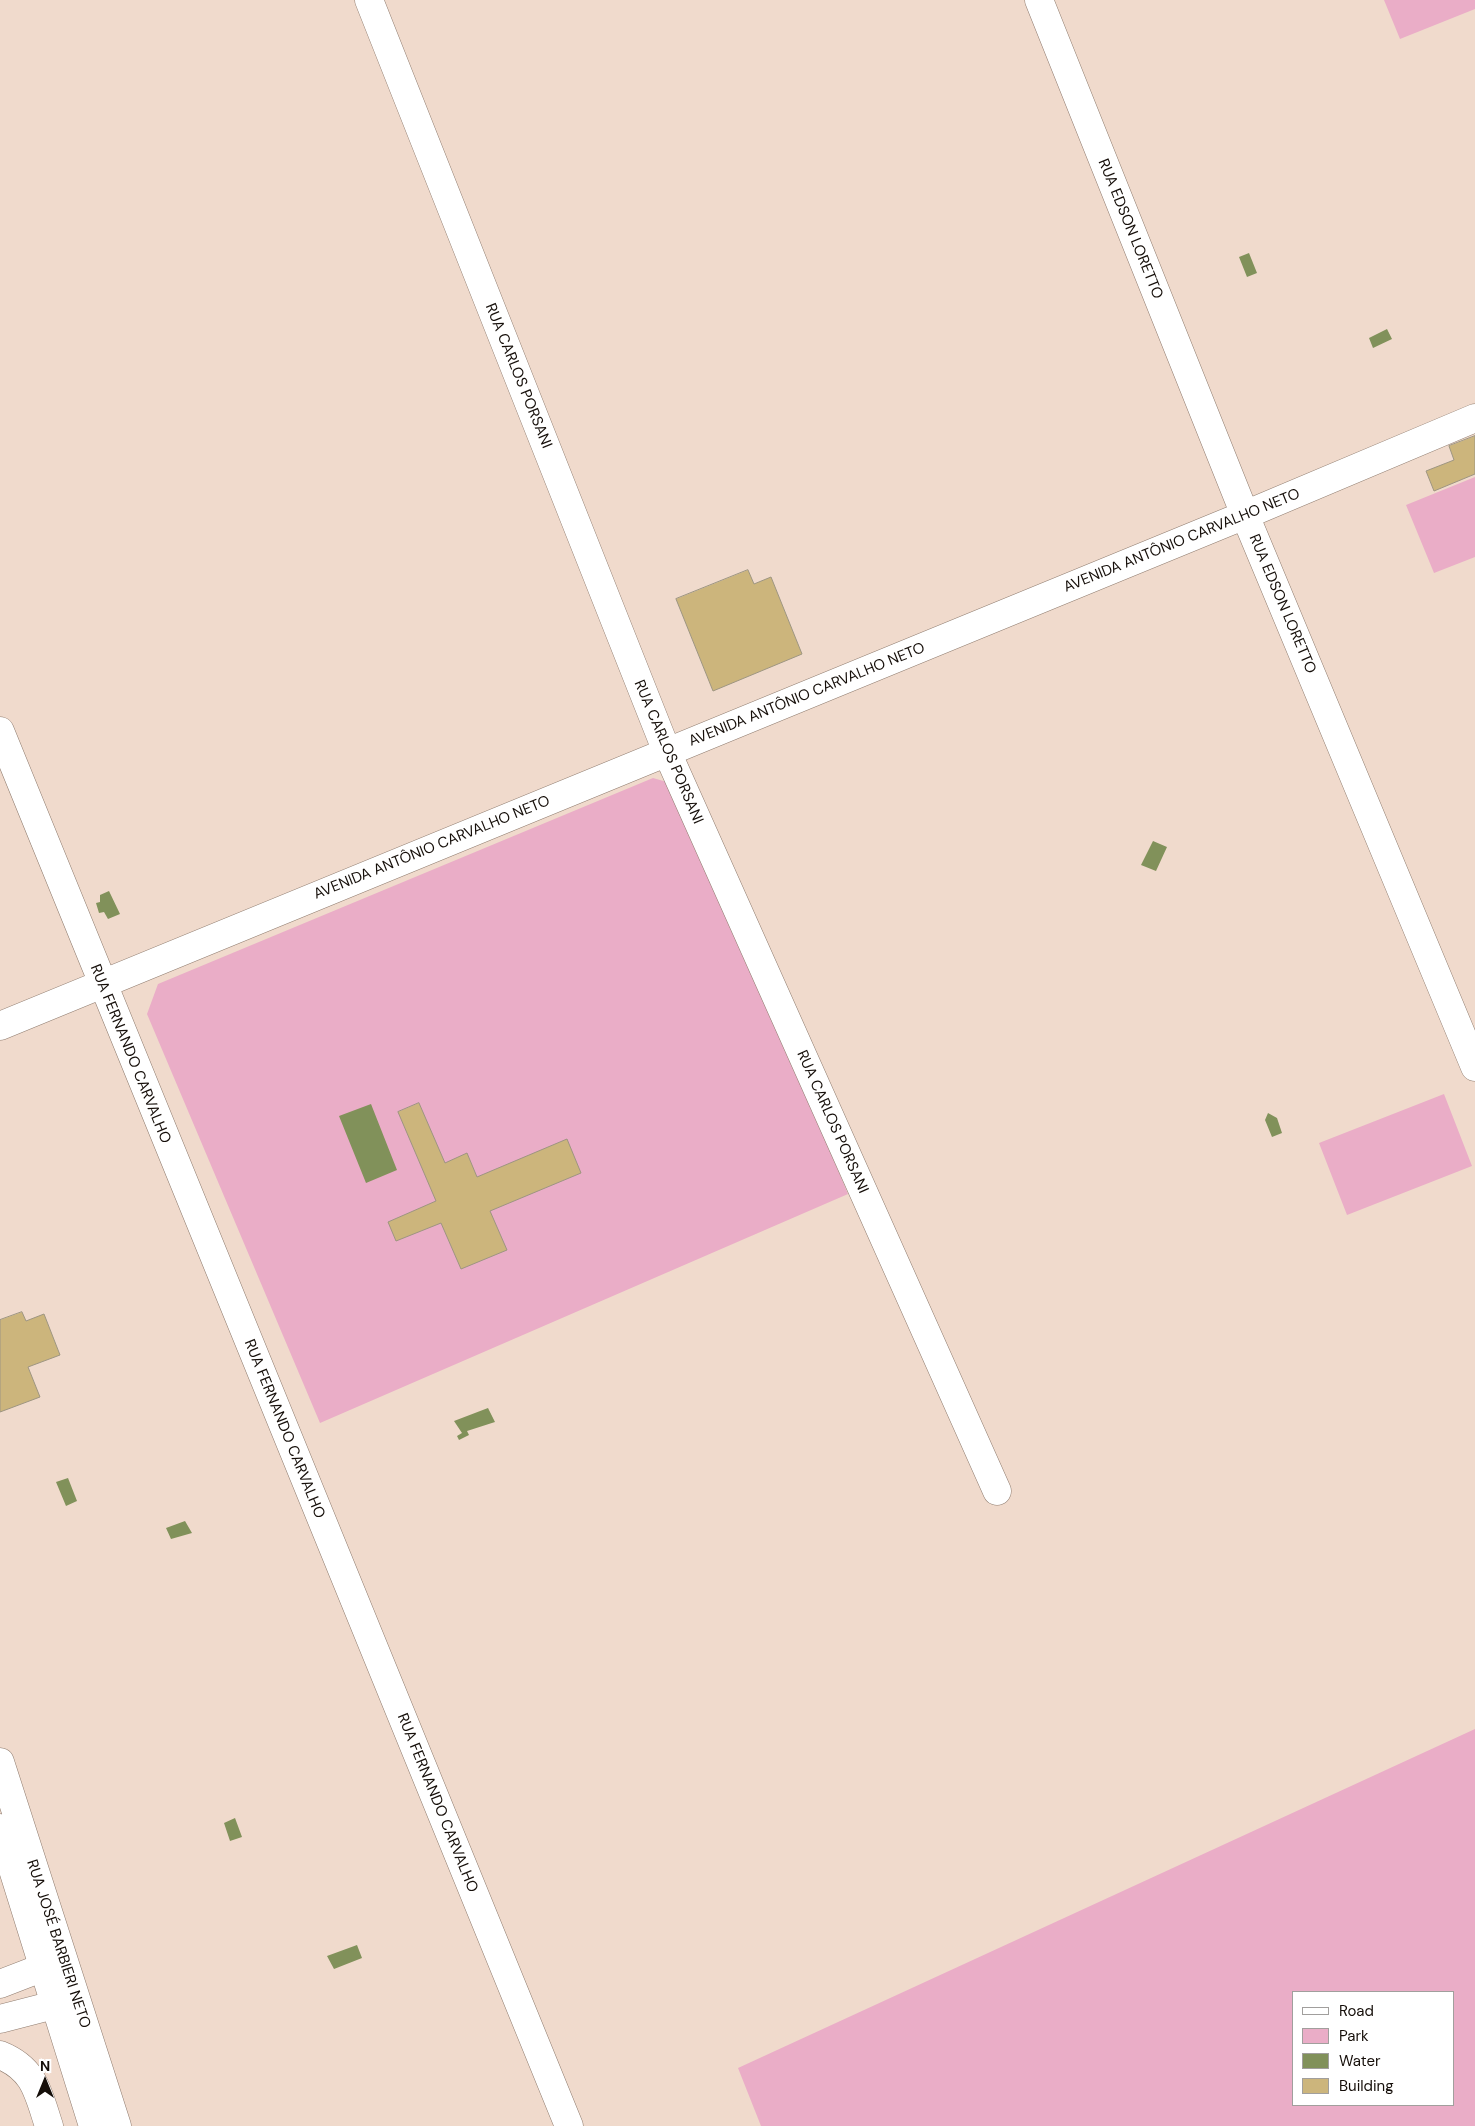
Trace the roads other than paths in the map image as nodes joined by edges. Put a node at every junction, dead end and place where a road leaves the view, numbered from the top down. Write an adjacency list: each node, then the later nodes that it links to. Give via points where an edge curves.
1 (369, 0): 6 (street, RUA CARLOS PORSANI)
2 (1039, 0): 4 (street, RUA EDSON LORETTO)
3 (1475, 418): 4 (street, AVENIDA ANTÔNIO CARVALHO NETO)
4 (1245, 516): 6 (street, AVENIDA ANTÔNIO CARVALHO NETO); 9 (street, RUA EDSON LORETTO)
5 (0, 730): 7 (street, RUA FERNANDO CARVALHO)
6 (667, 752): 7 (street, AVENIDA ANTÔNIO CARVALHO NETO); 10 (street, RUA CARLOS PORSANI)
7 (101, 983): 8 (street, AVENIDA ANTÔNIO CARVALHO NETO); 21 (street, RUA FERNANDO CARVALHO)
8 (0, 1026)
9 (1475, 1067)
10 (997, 1491)
11 (0, 1762): 20 (street, RUA JOSÉ BARBIERI NETO)
12 (0, 1828): 13 (street, RUA JOSÉ BARBIERI NETO)
13 (44, 1967): 14 (street); 15 (street, RUA JOSÉ BARBIERI NETO)
14 (0, 1984)
15 (54, 2005): 16 (street); 19 (street, RUA JOSÉ BARBIERI NETO)
16 (0, 2019)
17 (0, 2055): 18 (street, via 17,2062 28,2072)
18 (49, 2126)
19 (93, 2126)
20 (117, 2126)
21 (569, 2126)

